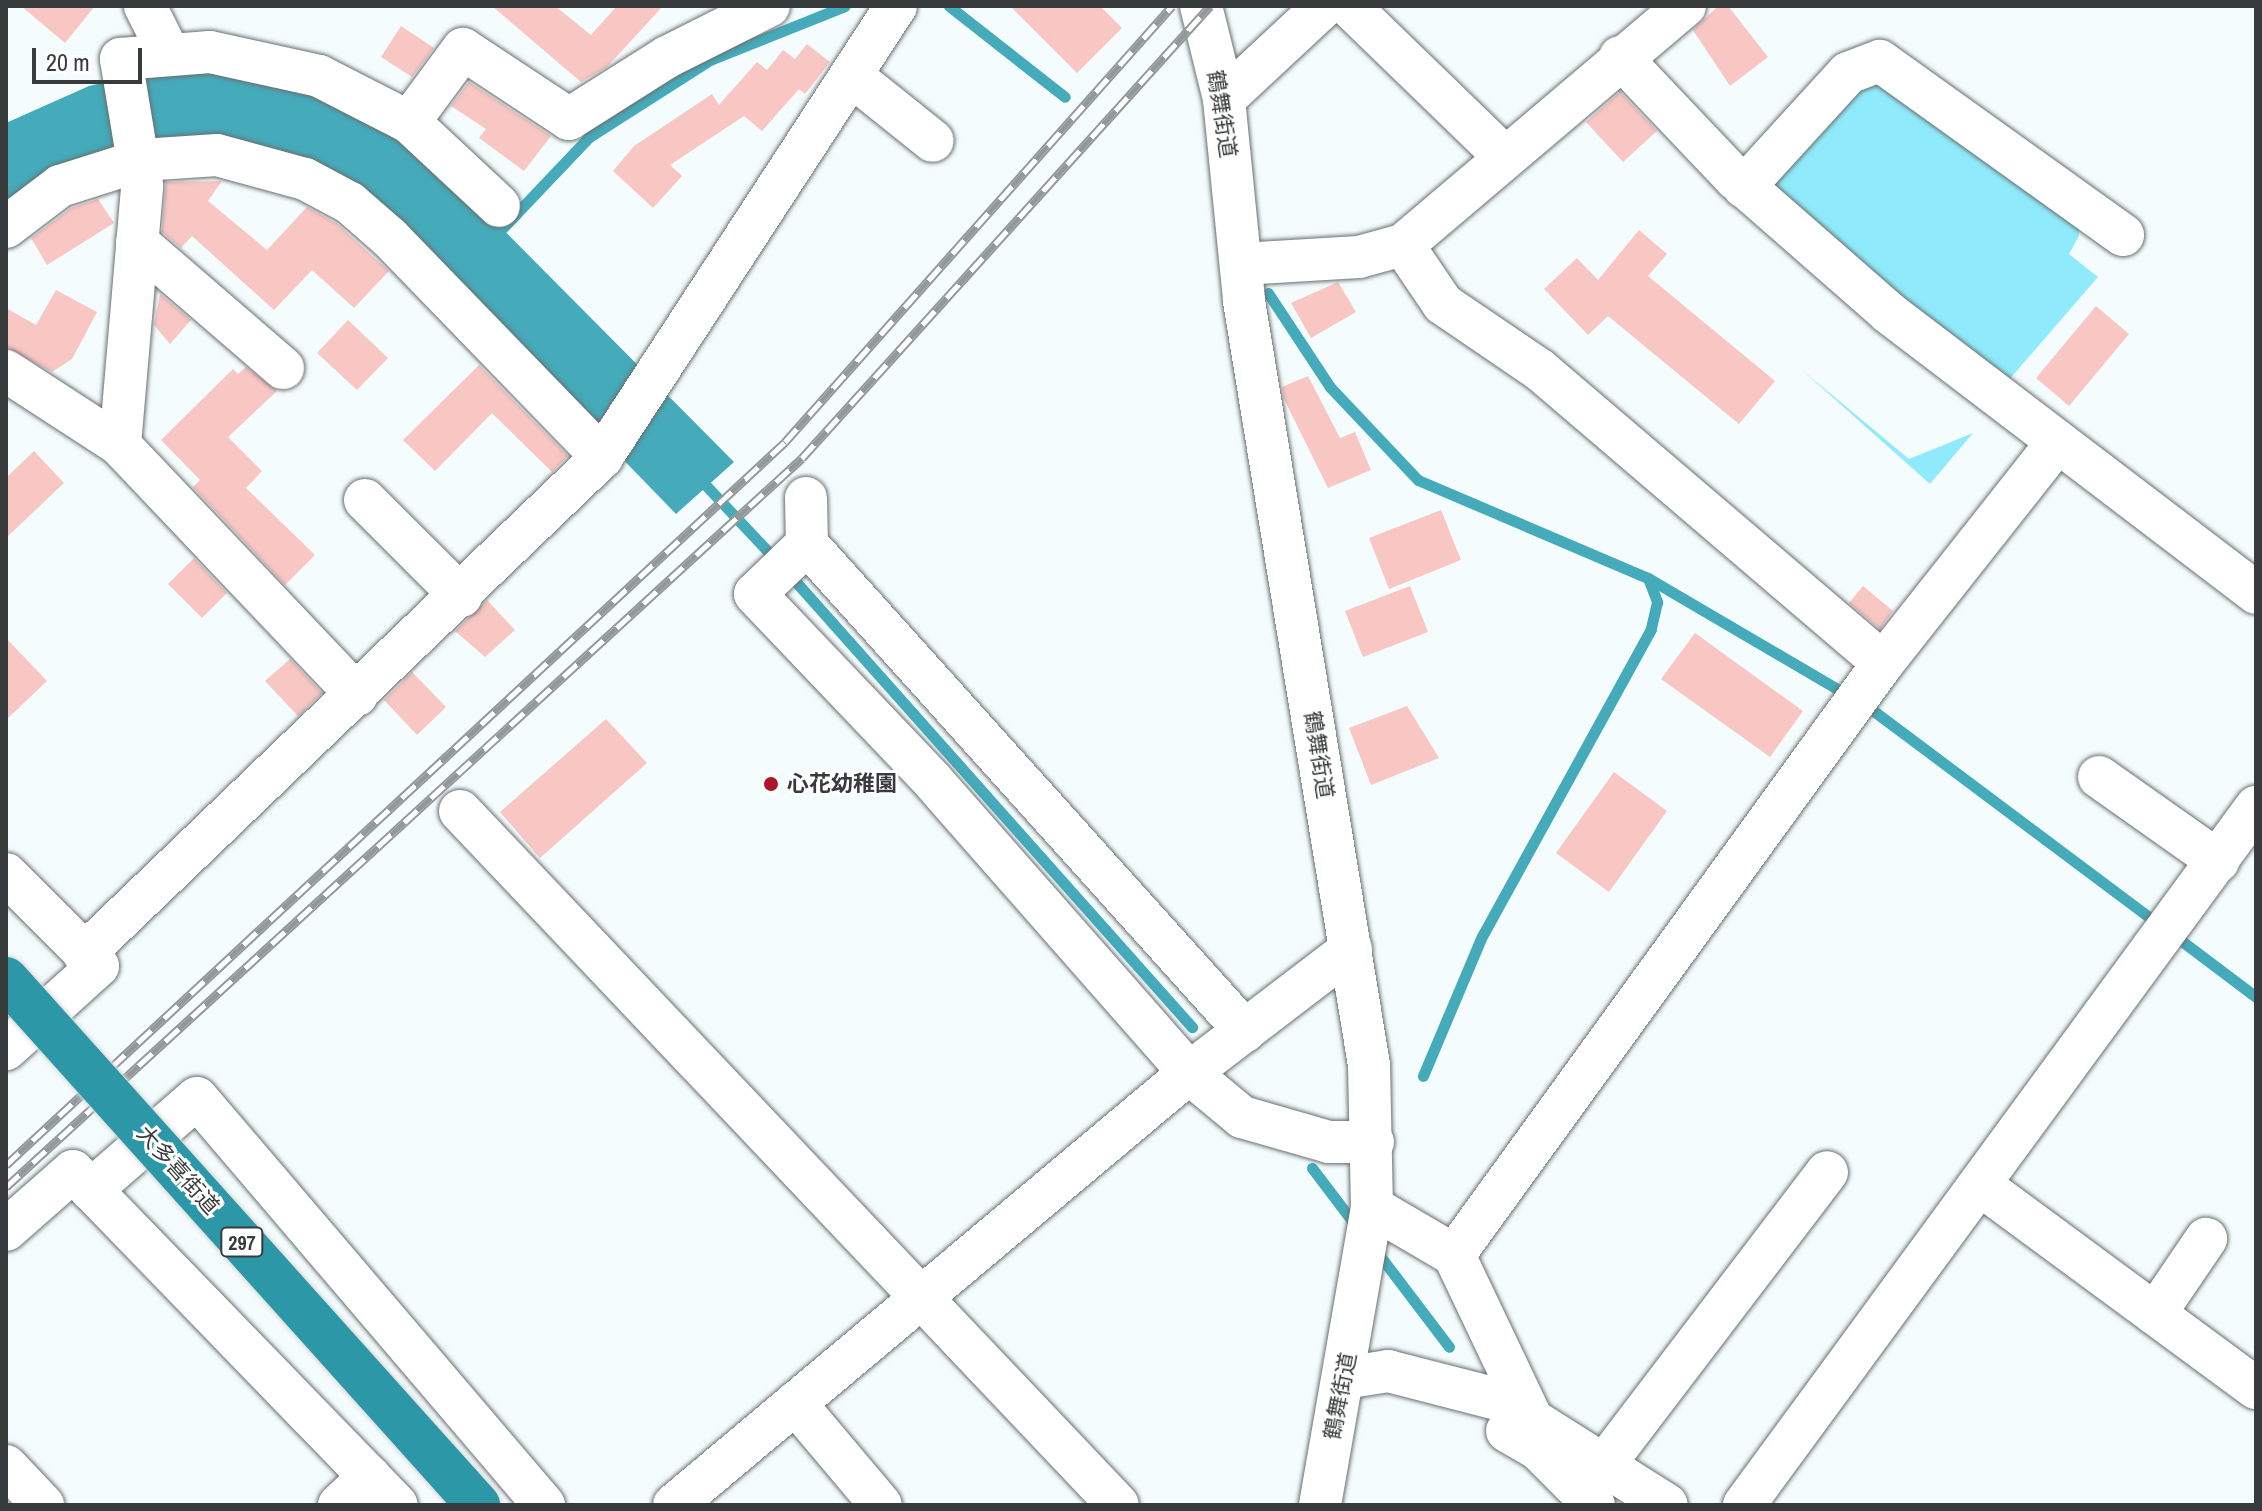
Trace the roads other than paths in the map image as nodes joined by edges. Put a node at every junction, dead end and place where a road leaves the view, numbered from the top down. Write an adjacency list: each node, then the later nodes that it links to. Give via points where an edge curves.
1 (145, 6): 8 (street)
2 (769, 6): 12 (street, via 667,57 569,119 463,49)
3 (1201, 6): 11 (street, 鶴舞街道)
4 (1324, 6): 11 (street)
5 (1349, 6): 14 (street)
6 (1685, 6): 9 (street)
7 (895, 7): 10 (street)
8 (167, 50): 12 (street, via 287,65 350,89); 15 (street, via 121,59)
9 (1620, 57): 14 (street); 16 (street)
10 (853, 77): 13 (street); 27 (street)
11 (1224, 99): 22 (street, 鶴舞街道)
12 (409, 122): 17 (street)
13 (933, 141)
14 (1505, 157): 21 (street)
15 (142, 160): 18 (street, via 60,186); 20 (street); 27 (street, via 217,155 262,165 350,203)
16 (1744, 187): 19 (street, via 1848,73 1880,61); 26 (street)
17 (499, 206)
18 (6, 227)
19 (2123, 235)
20 (137, 242): 23 (street); 25 (street)
21 (1403, 245): 22 (street, via 1359,257); 33 (street, via 1443,304 1540,370)
22 (1241, 264): 42 (street, 鶴舞街道)
23 (283, 368)
24 (6, 371): 25 (street)
25 (120, 445): 34 (street)
26 (2055, 445): 31 (street); 33 (street)
27 (604, 453): 32 (street)
28 (806, 498): 30 (street)
29 (365, 500): 32 (street)
30 (807, 544): 35 (street); 37 (street, via 755,594)
31 (2256, 593)
32 (461, 596): 34 (street)
33 (1866, 687): 55 (street)
34 (357, 695): 43 (street)
35 (978, 735): 37 (street); 45 (street)
36 (2099, 777): 40 (street)
37 (932, 780): 47 (street)
38 (2256, 807): 40 (street)
39 (460, 811): 56 (street)
40 (2218, 861): 50 (street)
41 (6, 874): 43 (street)
42 (1351, 949): 45 (street); 48 (street, 鶴舞街道)
43 (84, 954): 46 (street, via 98,966)
44 (6, 979): 67 (highway, 大多喜街道 / 297, bridge)
45 (1245, 1031): 47 (street)
46 (6, 1049)
47 (1189, 1073): 48 (street, via 1242,1117 1329,1142); 56 (street)
48 (1373, 1142): 52 (street, 鶴舞街道)
49 (1827, 1172): 62 (street)
50 (1983, 1187): 57 (street); 75 (street)
51 (91, 1190): 53 (street, via 73,1171); 64 (street); 68 (street, via 197,1098)
52 (1372, 1207): 55 (street); 59 (street, 鶴舞街道)
53 (6, 1230)
54 (2206, 1239): 57 (street)
55 (1454, 1255): 61 (street)
56 (919, 1298): 60 (street); 71 (street)
57 (2155, 1314): 58 (street)
58 (2250, 1372)
59 (1344, 1378): 61 (street, via 1388,1371 1437,1379); 72 (street, 鶴舞街道); 73 (street, via 1500,1427 1538,1449)
60 (795, 1403): 69 (street); 70 (street)
61 (1529, 1413): 62 (street)
62 (1607, 1461): 74 (street)
63 (6, 1466): 65 (street)
64 (384, 1490): 66 (street)
65 (43, 1505)
66 (339, 1505)
67 (478, 1505)
68 (544, 1505)
69 (674, 1505)
70 (881, 1505)
71 (1118, 1505)
72 (1320, 1505)
73 (1594, 1505)
74 (1667, 1505)
75 (1744, 1505)

